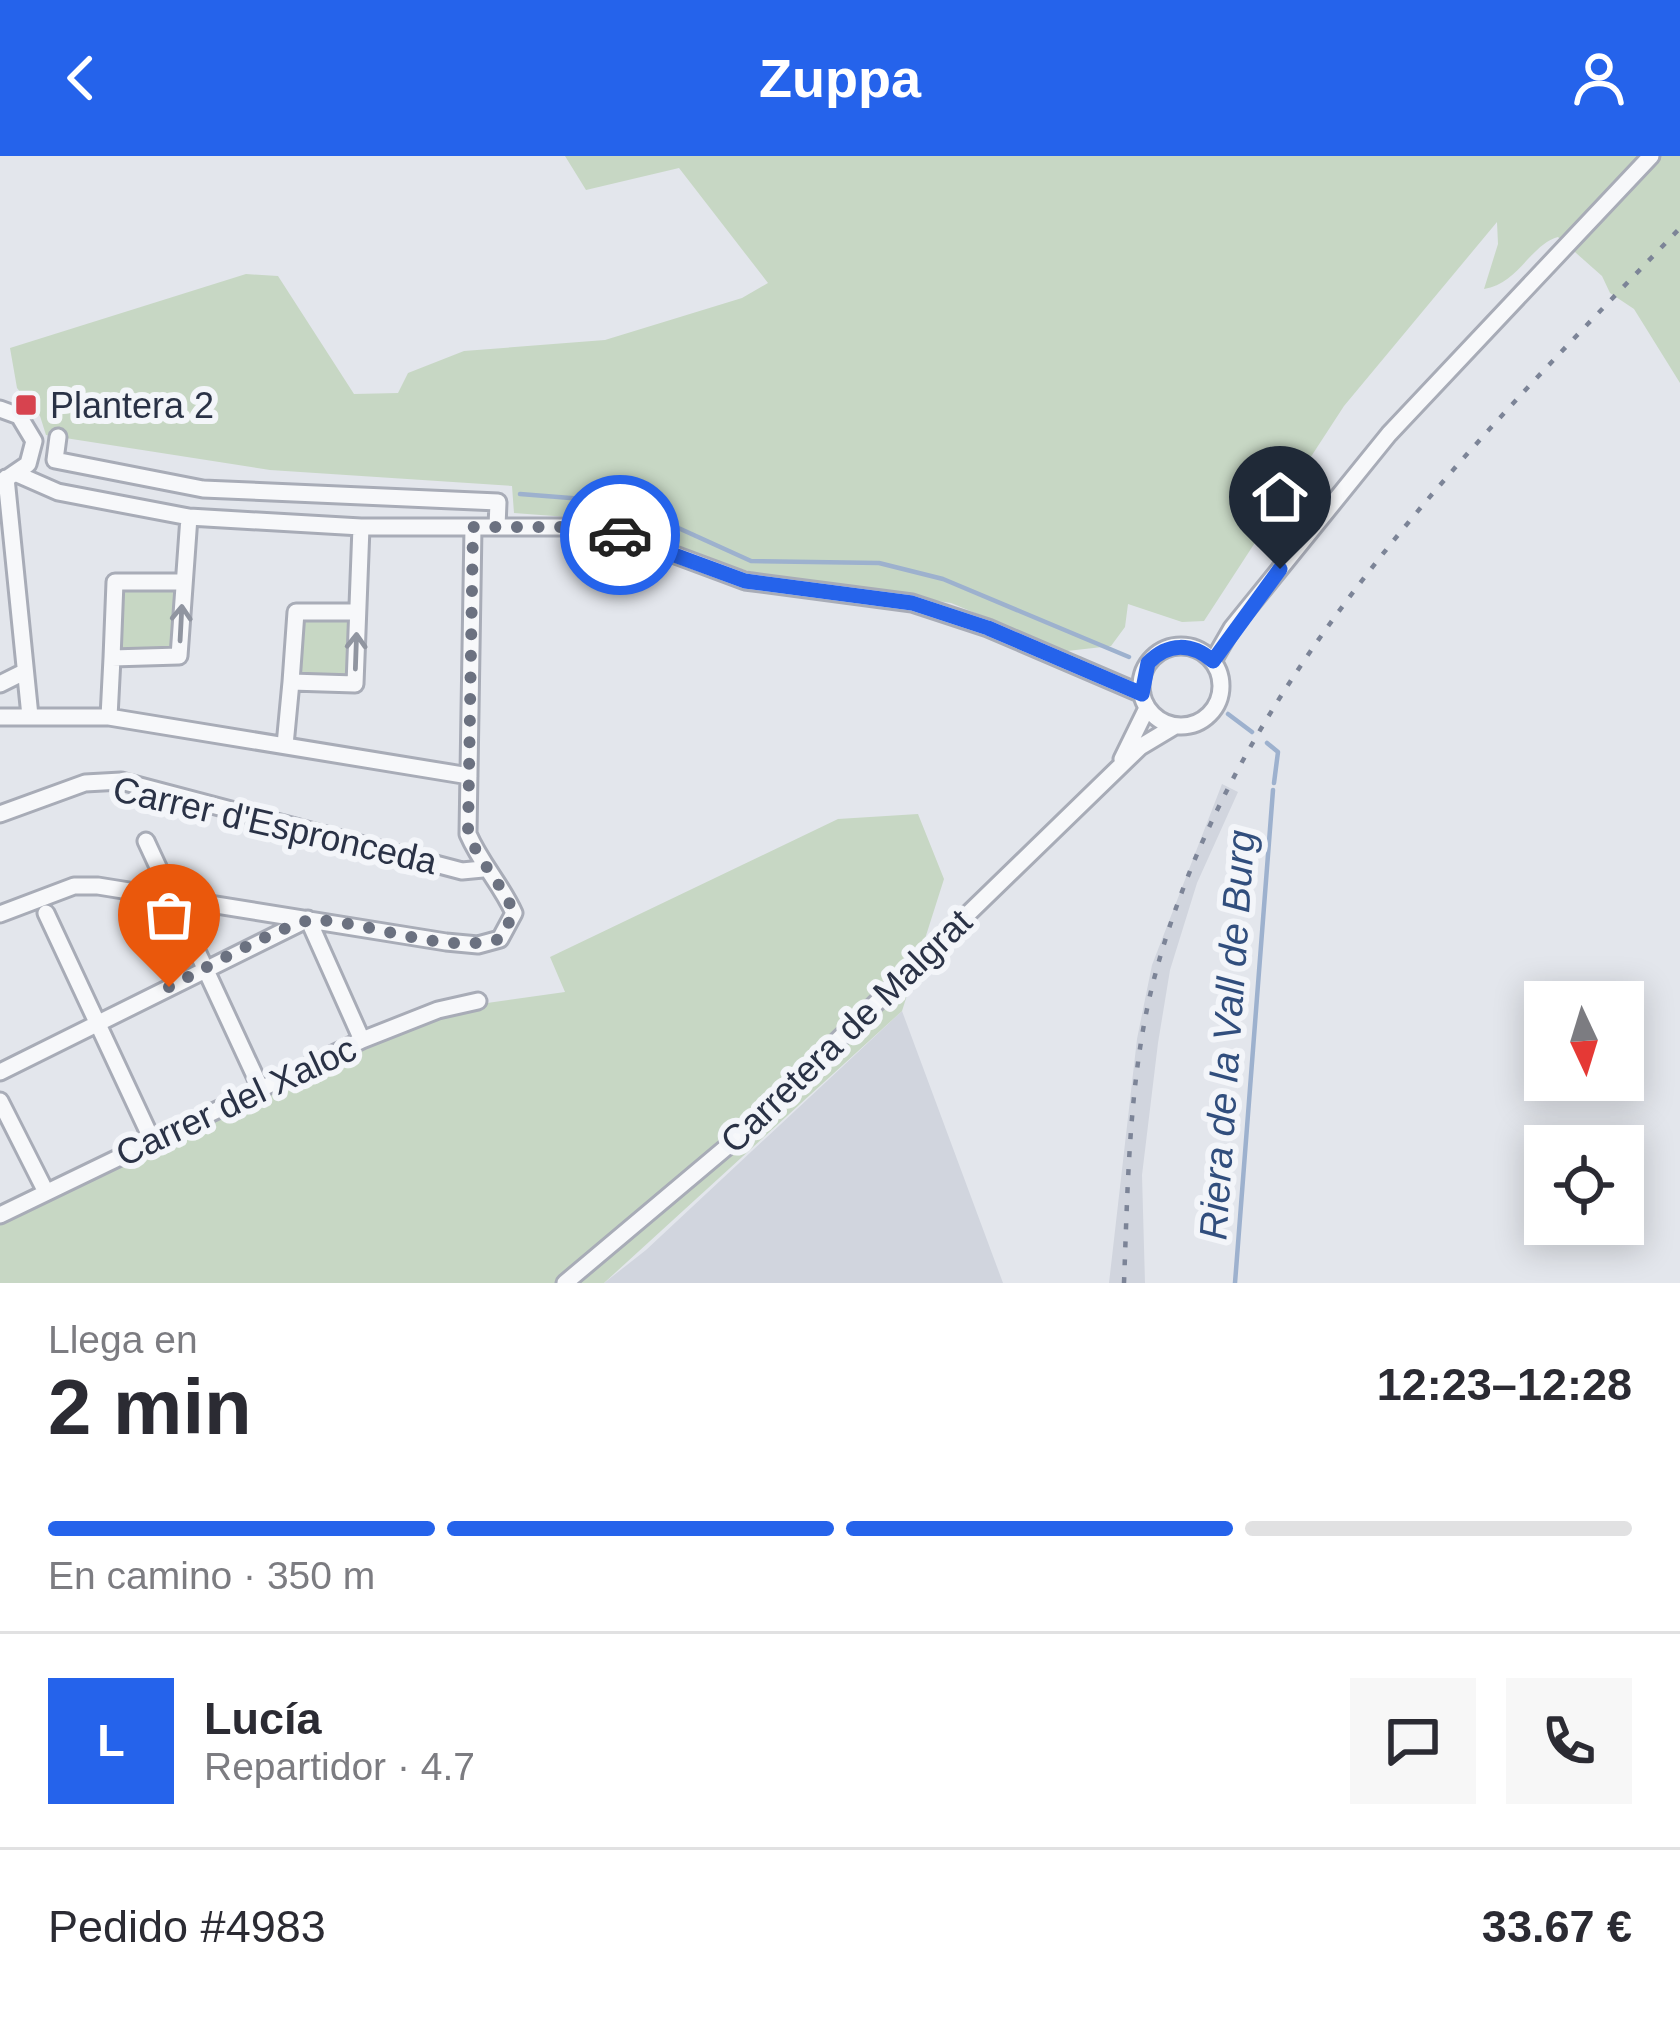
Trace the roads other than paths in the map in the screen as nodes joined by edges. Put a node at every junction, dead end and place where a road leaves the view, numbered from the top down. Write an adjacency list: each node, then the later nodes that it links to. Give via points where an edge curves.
1 (1651, 156): 11 (street, via 1389,434)
2 (0, 409): 4 (street, via 20,416 34,441 28,464)
3 (58, 437): 8 (street, via 55,460 203,489 498,502)
4 (8, 477): 5 (street); 15 (street)
5 (189, 517): 6 (street); 9 (street)
6 (361, 527): 7 (street); 10 (street)
7 (473, 527): 8 (street); 25 (street)
8 (497, 527): 18 (street, via 600,527 745,581 912,603)
9 (183, 582): 13 (street, one-way to 9, via 179,656); 13 (street, via 115,582)
10 (357, 612): 16 (street, via 296,612); 16 (street, one-way to 10, via 355,684)
11 (1232, 628): 12 (street); 14 (street)
12 (1196, 649): 14 (street); 18 (street, via 1167,649 1148,663)
13 (112, 658): 21 (street)
14 (1213, 661): 22 (street, via 1221,682 1216,707 1201,721)
15 (22, 673): 17 (street); 19 (street)
16 (291, 682): 23 (street)
17 (0, 685)
18 (1144, 694): 22 (street); 24 (street, Carretera de Malgrat)
19 (30, 716): 20 (street); 21 (street)
20 (0, 717)
21 (109, 717): 23 (street)
22 (1175, 726): 24 (street, Carretera de Malgrat)
23 (285, 745): 25 (street)
24 (1118, 769): 43 (street, Carretera de Malgrat, via 735,1140)
25 (469, 776): 28 (street, via 468,834)
26 (0, 814): 28 (street, Carrer d'Espronceda, via 85,783 121,782 462,871)
27 (146, 842): 29 (street)
28 (483, 869): 32 (street, via 514,913 500,939 446,942)
29 (169, 895): 31 (street, via 74,886); 32 (street); 33 (street)
30 (46, 913): 35 (street)
31 (0, 914)
32 (308, 919): 33 (street); 36 (street)
33 (204, 969): 35 (street); 38 (street)
34 (478, 1001): 36 (street, Carrer del Xaloc)
35 (98, 1022): 37 (street); 40 (street)
36 (362, 1040): 38 (street, Carrer del Xaloc)
37 (0, 1072)
38 (261, 1089): 40 (street, Carrer del Xaloc)
39 (0, 1101): 41 (street)
40 (152, 1140): 41 (street, Carrer del Xaloc)
41 (46, 1192): 42 (street, Carrer del Xaloc)
42 (0, 1215)
43 (565, 1283)

